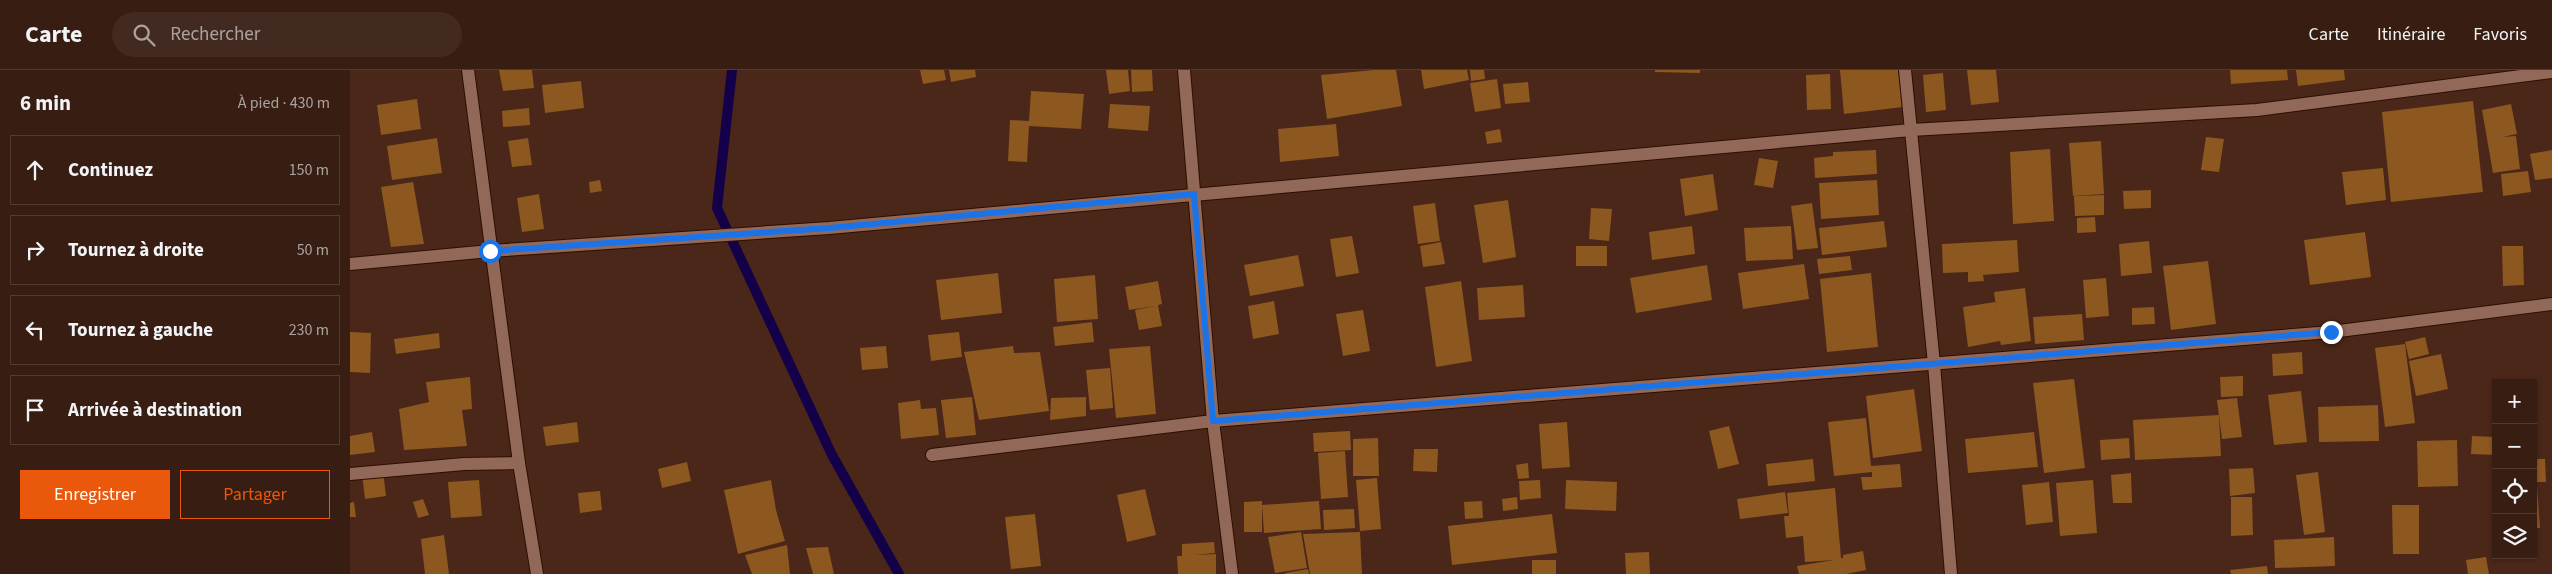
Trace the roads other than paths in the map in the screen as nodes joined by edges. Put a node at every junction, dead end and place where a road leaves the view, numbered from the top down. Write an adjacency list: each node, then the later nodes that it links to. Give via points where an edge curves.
1 (468, 70): 7 (street)
2 (1184, 70): 6 (street)
3 (1905, 70): 5 (street)
4 (2552, 72): 5 (street, via 2257,110)
5 (1911, 130): 6 (street); 10 (street)
6 (1194, 194): 7 (street, via 829,228); 11 (street)
7 (490, 251): 8 (street); 13 (street)
8 (350, 264)
9 (2552, 304): 10 (street, via 2331,332)
10 (1934, 364): 11 (street); 17 (street)
11 (1213, 421): 12 (street); 16 (street)
12 (932, 455)
13 (519, 463): 14 (street, via 464,464); 15 (street)
14 (350, 474)
15 (537, 574)
16 (1232, 574)
17 (1950, 574)

